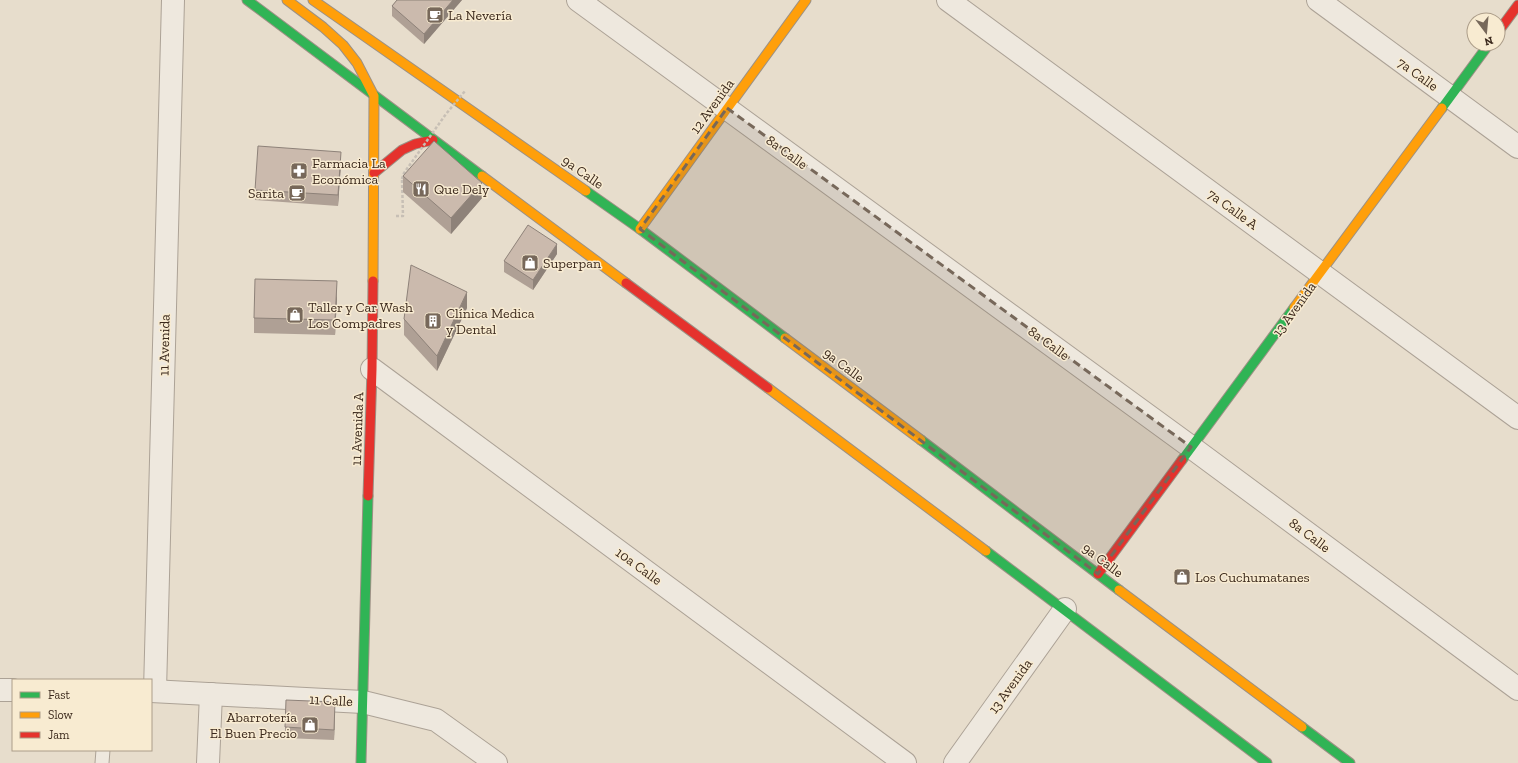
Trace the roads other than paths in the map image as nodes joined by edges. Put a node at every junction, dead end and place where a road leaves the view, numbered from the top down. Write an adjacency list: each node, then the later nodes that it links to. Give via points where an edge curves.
1 (173, 0): 28 (street, 11 Avenida)
2 (248, 0): 12 (main road)
3 (287, 0): 12 (main road, via 343,45 360,68)
4 (313, 0): 18 (main road, 9a Calle)
5 (578, 0): 14 (street, 8a Calle)
6 (806, 0): 14 (main road, 12 Avenida)
7 (948, 0): 19 (street, 7a Calle A)
8 (1318, 0): 13 (street, 7a Calle)
9 (1518, 5): 10 (main road)
10 (1506, 21)
11 (1483, 52): 13 (main road, 13 Avenida)
12 (374, 96): 15 (main road); 17 (main road, 11 Avenida A)
13 (1450, 98): 16 (street, 7a Calle); 19 (main road, 13 Avenida)
14 (727, 108): 18 (main road, 12 Avenida); 22 (street, 8a Calle)
15 (433, 140): 17 (main road, via 402,150); 24 (main road)
16 (1518, 147)
17 (374, 173): 20 (main road, 11 Avenida A)
18 (640, 229): 23 (main road, 9a Calle)
19 (1320, 273): 21 (street, 7a Calle A); 22 (main road, 13 Avenida)
20 (372, 369): 30 (main road, 11 Avenida A); 36 (street, 10a Calle)
21 (1518, 418)
22 (1192, 447): 23 (main road, 13 Avenida); 25 (street, 8a Calle)
23 (1098, 574): 39 (main road, 9a Calle)
24 (1065, 609): 37 (street, 13 Avenida); 38 (main road)
25 (1518, 689)
26 (0, 690): 27 (street)
27 (12, 690)
28 (153, 691): 29 (street, 11 Calle)
29 (211, 694): 30 (street, 11 Calle); 33 (street)
30 (363, 702): 34 (main road, 11 Avenida A); 35 (street, 11 Calle, via 436,720)
31 (103, 751): 32 (lane)
32 (102, 763)
33 (208, 763)
34 (361, 763)
35 (496, 763)
36 (905, 763)
37 (955, 763)
38 (1267, 763)
39 (1350, 763)

